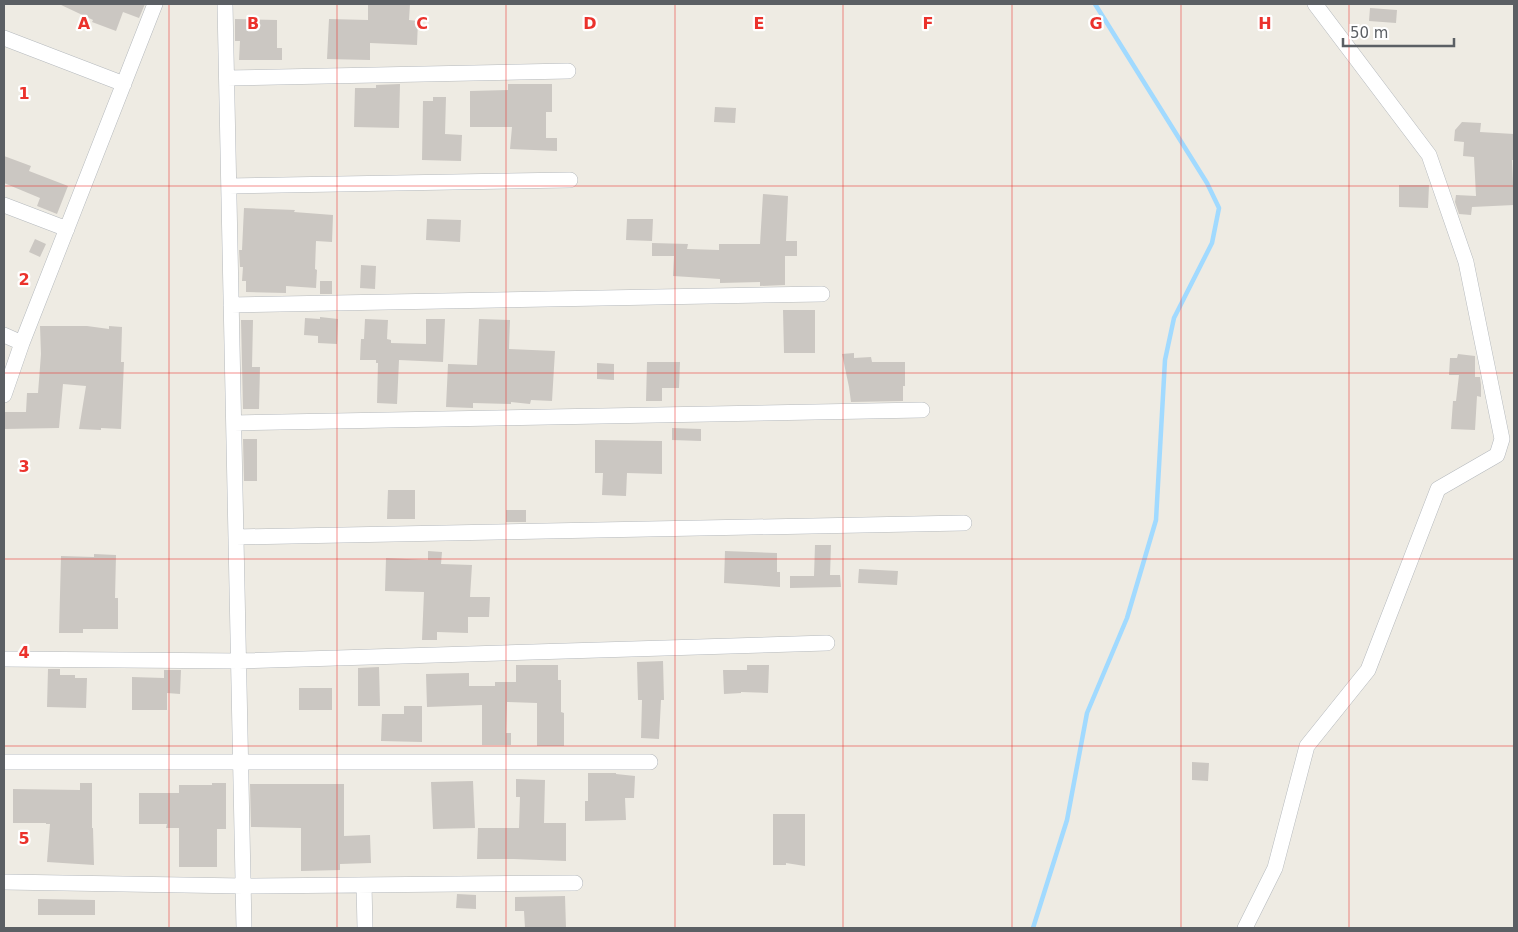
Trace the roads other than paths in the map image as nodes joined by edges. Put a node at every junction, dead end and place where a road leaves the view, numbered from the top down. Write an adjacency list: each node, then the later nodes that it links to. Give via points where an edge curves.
1 (155, 4): 7 (street)
2 (225, 4): 6 (street)
3 (1315, 4): 33 (street, via 1429,155 1466,262 1502,439 1497,456 1438,489 1368,670 1307,746 1274,868)
4 (4, 38): 7 (street)
5 (568, 71): 6 (street)
6 (227, 78): 9 (street)
7 (124, 84): 11 (street)
8 (570, 180): 9 (street)
9 (229, 186): 13 (street)
10 (4, 205): 11 (street)
11 (67, 229): 15 (street)
12 (822, 294): 13 (street)
13 (231, 305): 18 (street)
14 (4, 335): 15 (street)
15 (22, 343): 16 (street)
16 (4, 394)
17 (922, 410): 18 (street)
18 (234, 423): 20 (street)
19 (964, 523): 20 (street)
20 (236, 537): 23 (street)
21 (828, 643): 23 (street)
22 (4, 659): 23 (street)
23 (238, 661): 25 (street)
24 (4, 762): 25 (street)
25 (241, 762): 26 (street); 30 (street)
26 (650, 762)
27 (4, 882): 30 (street)
28 (575, 883): 29 (street)
29 (364, 885): 30 (street); 32 (street)
30 (243, 886): 31 (street)
31 (244, 928)
32 (365, 928)
33 (1245, 928)

